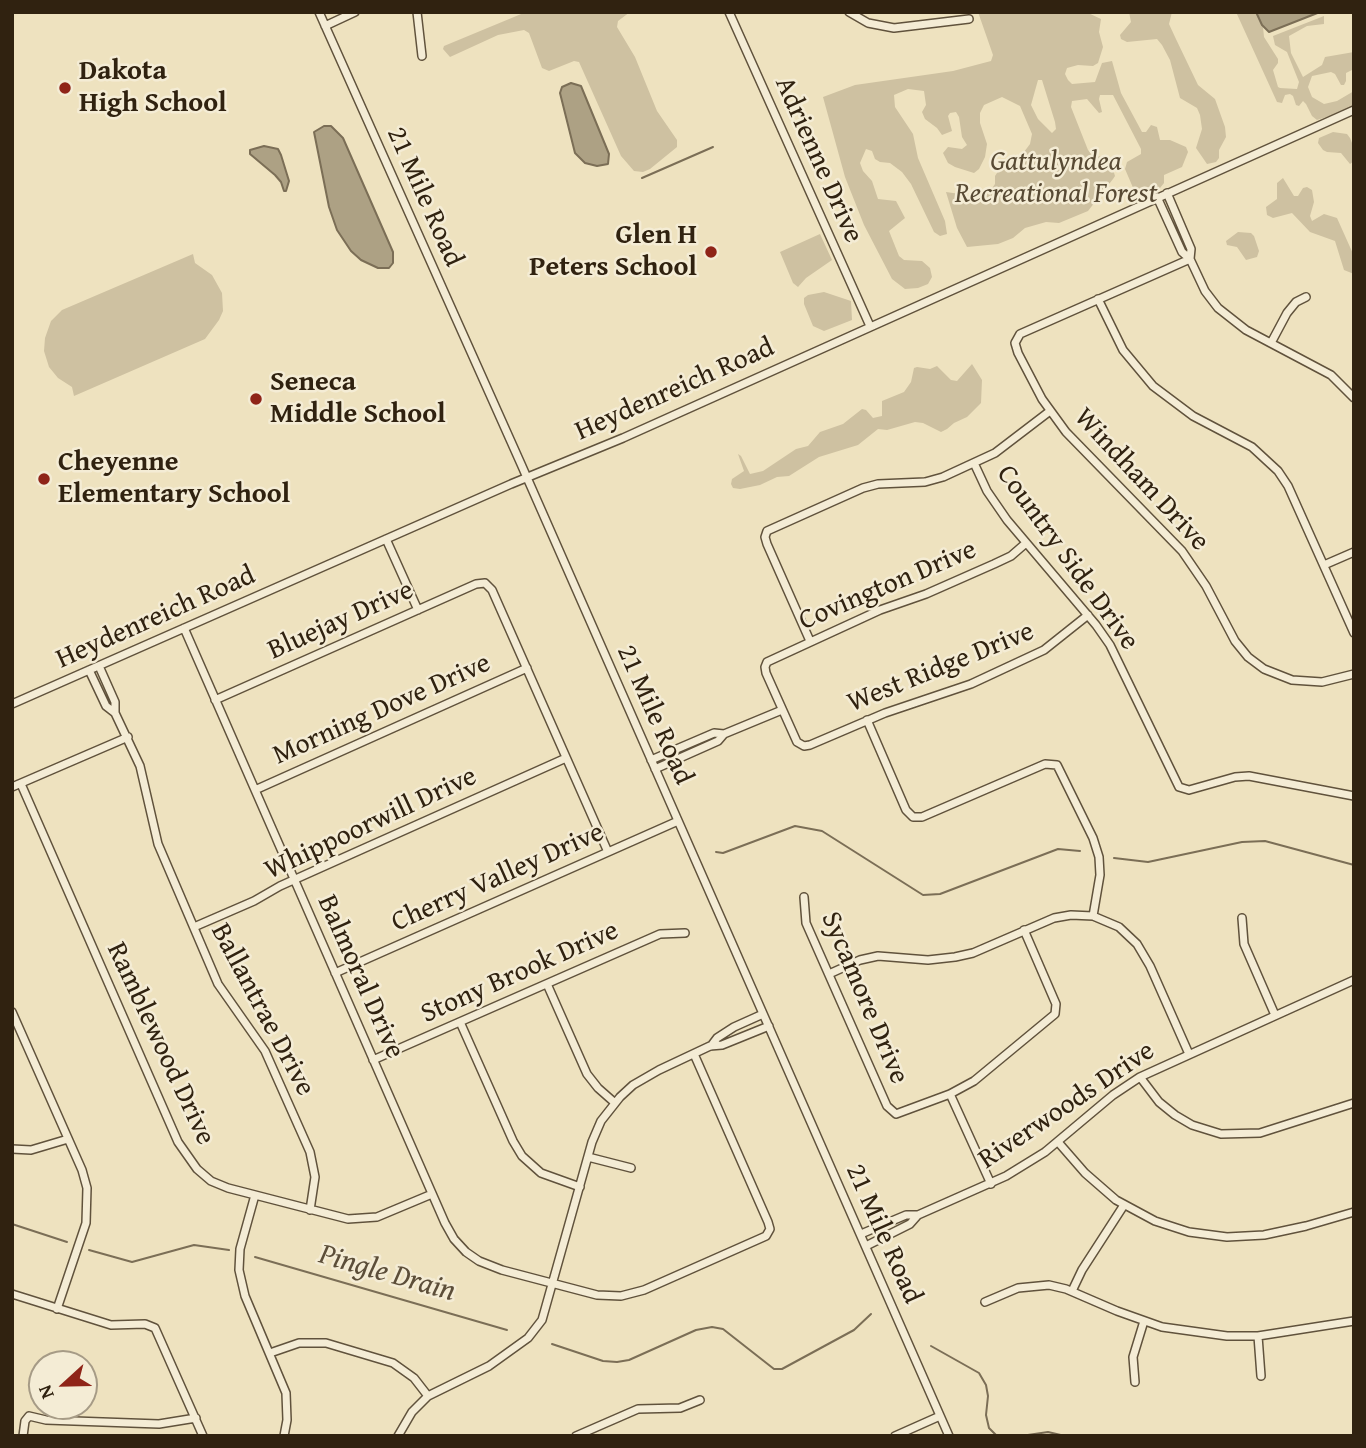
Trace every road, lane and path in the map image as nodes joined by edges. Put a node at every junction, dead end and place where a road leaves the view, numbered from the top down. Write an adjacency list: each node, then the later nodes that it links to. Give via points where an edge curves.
1 (355, 12): 7 (street)
2 (417, 12): 8 (street)
3 (729, 12): 15 (street, Adrienne Drive)
4 (849, 12): 6 (street, via 868,23 894,28)
5 (322, 13): 7 (street, 21 Mile Road)
6 (969, 19)
7 (325, 26): 20 (street, 21 Mile Road)
8 (422, 56)
9 (1354, 110): 10 (street, Heydenreich Road)
10 (1167, 193): 11 (street, Heydenreich Road); 12 (street, via 1191,248)
11 (1157, 197): 12 (street, via 1182,253); 15 (street, Heydenreich Road)
12 (1189, 258): 14 (street); 16 (street, via 1218,308)
13 (1306, 297): 16 (street, via 1287,313)
14 (1098, 299): 18 (street, Windham Drive, via 1016,339 1018,354); 24 (street, via 1123,350 1153,386 1273,464)
15 (870, 326): 20 (street, Heydenreich Road)
16 (1272, 343): 17 (street, via 1331,375)
17 (1354, 398)
18 (1050, 411): 19 (street); 33 (street, Windham Drive, via 1177,545 1206,586 1235,641 1256,663 1301,682 1332,681)
19 (974, 463): 22 (street, Country Side Drive, via 993,501); 29 (street, via 925,482 863,488 766,534)
20 (527, 477): 21 (street, Heydenreich Road); 42 (street, 21 Mile Road)
21 (386, 539): 25 (street); 27 (street, Heydenreich Road)
22 (1026, 543): 26 (street, Country Side Drive); 29 (street, Covington Drive, via 994,564)
23 (1354, 552): 24 (street)
24 (1324, 565): 28 (street)
25 (418, 610): 31 (street, Bluejay Drive, via 485,583); 34 (street, Bluejay Drive)
26 (1088, 615): 38 (street, West Ridge Drive, via 1030,658 959,689); 47 (street, Country Side Drive, via 1116,656 1182,789 1249,775)
27 (184, 628): 30 (street, Heydenreich Road); 34 (street, Balmoral Drive)
28 (1354, 633)
29 (810, 642): 36 (street, Covington Drive, via 765,665)
30 (99, 666): 32 (street, Heydenreich Road); 37 (street, Ballantrae Drive)
31 (527, 668): 41 (street); 46 (street, Morning Dove Drive)
32 (89, 670): 35 (street, Heydenreich Road); 37 (street, Ballantrae Drive, via 106,706)
33 (1354, 674)
34 (215, 700): 46 (street, Balmoral Drive)
35 (12, 704)
36 (782, 710): 38 (street, West Ridge Drive, via 802,745); 39 (street)
37 (115, 713): 40 (street, Ballantrae Drive)
38 (867, 720): 52 (street, via 913,817 1055,763 1097,848 1100,875)
39 (724, 734): 42 (street, via 715,733); 43 (street, via 718,741)
40 (128, 737): 44 (street); 54 (street, Ballantrae Drive, via 140,766 158,844)
41 (566, 758): 49 (street); 50 (street, Whippoorwill Drive)
42 (651, 760): 43 (street, 21 Mile Road)
43 (655, 769): 48 (street, 21 Mile Road)
44 (21, 784): 45 (street); 82 (street, Ramblewood Drive, via 181,1149 211,1181)
45 (12, 788)
46 (255, 790): 50 (street, Balmoral Drive)
47 (1354, 796)
48 (678, 821): 49 (street, Cherry Valley Drive); 62 (street, 21 Mile Road)
49 (608, 852): 57 (street, Cherry Valley Drive)
50 (294, 880): 54 (street, Whippoorwill Drive); 57 (street, Balmoral Drive)
51 (804, 897): 58 (street, Sycamore Drive, via 806,923)
52 (1093, 916): 55 (street, via 1062,916); 68 (street, via 1119,927 1137,944)
53 (1242, 918): 63 (street, via 1244,944)
54 (194, 927): 84 (street, Ballantrae Drive, via 223,992 265,1051 310,1152 315,1177)
55 (1024, 930): 58 (street, via 973,953 928,960 878,956); 71 (street, via 1056,1010 993,1067)
56 (685, 933): 60 (street, Stony Brook Drive, via 660,934)
57 (335, 974): 69 (street, Balmoral Drive)
58 (829, 974): 71 (street, Sycamore Drive, via 892,1113)
59 (1354, 980): 63 (street, Riverwoods Drive)
60 (547, 984): 64 (street, Stony Brook Drive); 72 (street, via 587,1074)
61 (12, 1012): 74 (street)
62 (763, 1014): 65 (street, 21 Mile Road); 66 (street, via 733,1027)
63 (1275, 1015): 68 (street, Riverwoods Drive)
64 (460, 1022): 69 (street, Stony Brook Drive); 80 (street, via 522,1156 541,1173)
65 (769, 1026): 66 (street); 87 (street, 21 Mile Road)
66 (710, 1046): 67 (street)
67 (695, 1054): 72 (street, via 641,1080); 89 (street, Balmoral Drive, via 769,1232 629,1295 605,1296)
68 (1189, 1054): 70 (street, Riverwoods Drive)
69 (373, 1060): 81 (street, Balmoral Drive)
70 (1140, 1077): 73 (street, via 1175,1115 1221,1134 1260,1133); 75 (street, Riverwoods Drive)
71 (950, 1094): 79 (street)
72 (615, 1103): 77 (street, via 596,1132)
73 (1354, 1103)
74 (68, 1139): 76 (street, via 31,1150); 93 (street, via 84,1175 88,1205)
75 (1058, 1142): 79 (street, Riverwoods Drive); 83 (street)
76 (12, 1149)
77 (588, 1157): 78 (street); 80 (street)
78 (631, 1168)
79 (990, 1184): 86 (street, Riverwoods Drive)
80 (580, 1187): 89 (street)
81 (432, 1194): 84 (street, Ramblewood Drive, via 370,1218 348,1219); 89 (street, Balmoral Drive, via 454,1239 472,1257)
82 (255, 1195): 84 (street, Ramblewood Drive); 97 (street, via 239,1270)
83 (1124, 1205): 85 (street, via 1180,1229 1227,1237 1278,1233); 90 (street)
84 (310, 1210)
85 (1354, 1212)
86 (918, 1215): 87 (street, Riverwoods Drive, via 906,1215); 88 (street, Riverwoods Drive, via 910,1224)
87 (860, 1234): 88 (street, 21 Mile Road)
88 (866, 1246): 102 (street, 21 Mile Road)
89 (554, 1283): 100 (street, via 542,1320 528,1338 489,1366)
90 (1072, 1291): 92 (street, via 1032,1285); 94 (street)
91 (12, 1294): 93 (street)
92 (985, 1302)
93 (57, 1309): 103 (street, via 111,1325 155,1328)
94 (1144, 1321): 96 (street, via 1204,1334); 99 (street, via 1133,1357)
95 (1354, 1321): 96 (street)
96 (1258, 1336): 98 (street)
97 (270, 1353): 100 (street, via 299,1343 326,1343 393,1363); 106 (street, via 286,1394)
98 (1261, 1376)
99 (1135, 1382)
100 (428, 1396): 107 (street)
101 (700, 1400): 108 (street, via 680,1408 638,1409)
102 (940, 1416): 109 (street); 110 (street, 21 Mile Road)
103 (195, 1418): 104 (street, via 159,1424 29,1416); 105 (street)
104 (23, 1436)
105 (203, 1436)
106 (284, 1436)
107 (397, 1436)
108 (576, 1436)
109 (895, 1436)
110 (949, 1436)

